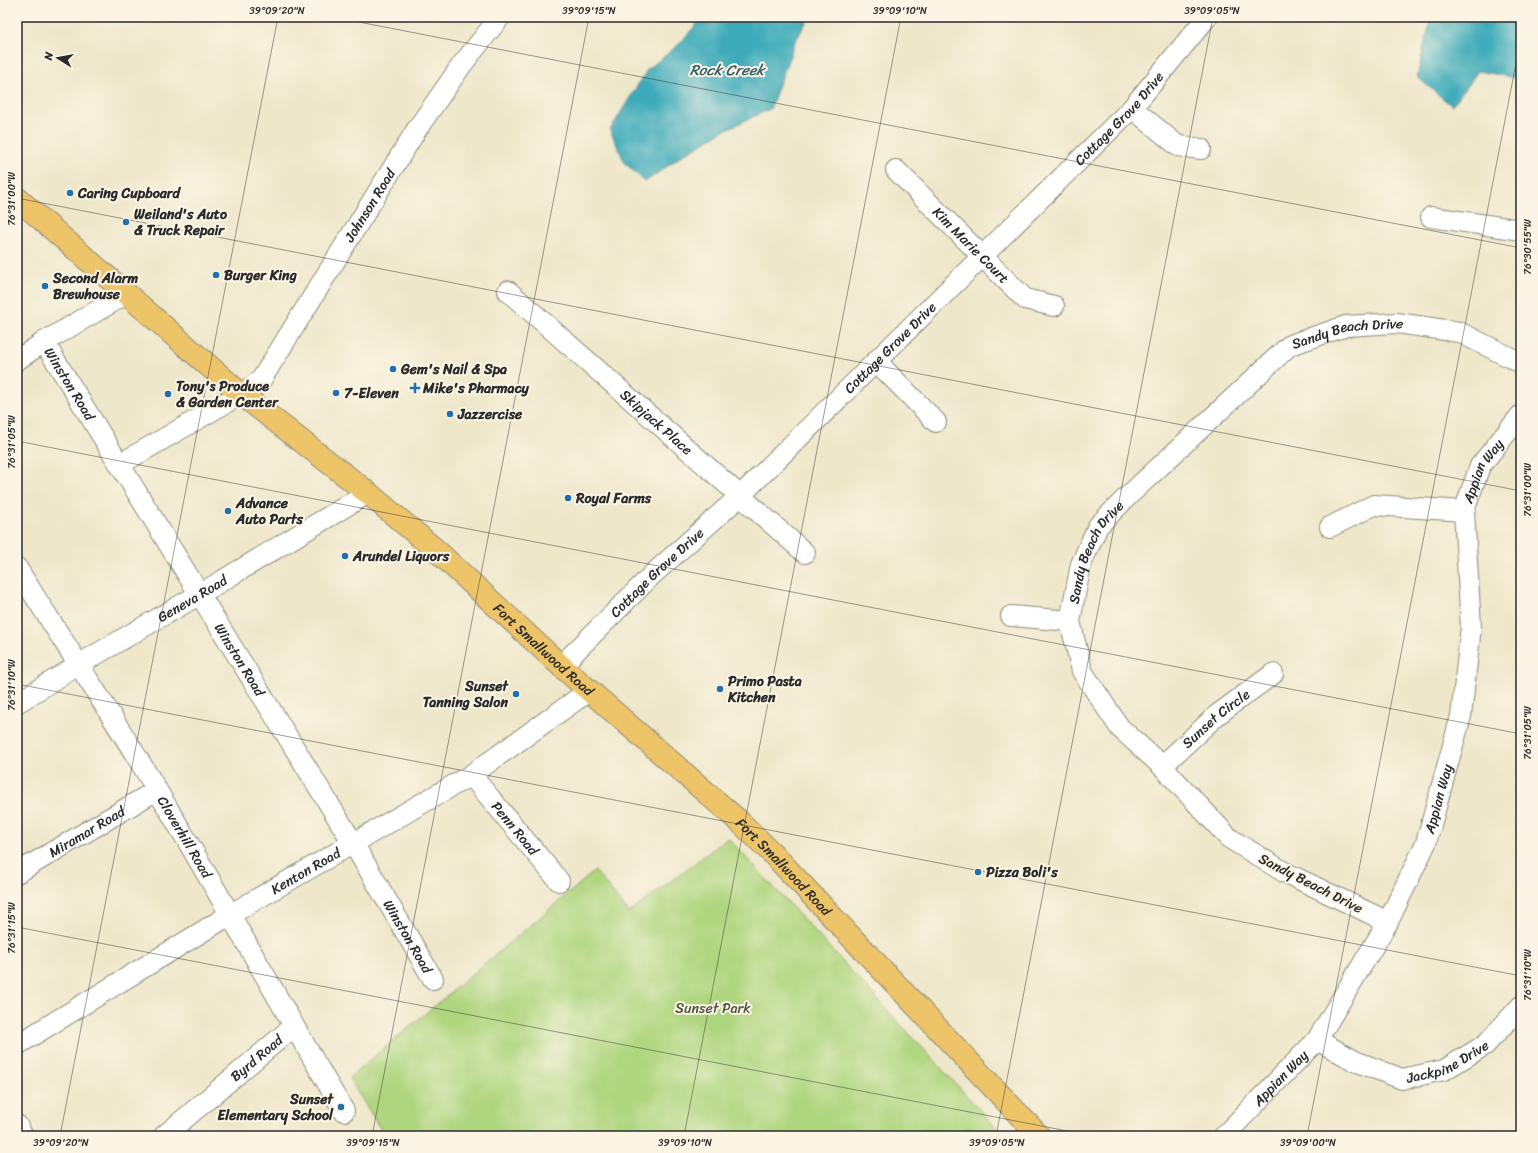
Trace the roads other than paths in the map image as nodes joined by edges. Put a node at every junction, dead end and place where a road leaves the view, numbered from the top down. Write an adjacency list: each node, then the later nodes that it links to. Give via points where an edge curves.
1 (500, 17): 17 (street, Johnson Road, via 461,66 417,129 261,380)
2 (1207, 17): 3 (street, Cottage Grove Drive)
3 (1132, 108): 4 (street, via 1178,146); 9 (street, Cottage Grove Drive)
4 (1201, 149)
5 (896, 170): 9 (street, Kim Marie Court)
6 (17, 198): 11 (main road, Fort Smallwood Road)
7 (1431, 217): 8 (street)
8 (1521, 230)
9 (981, 256): 12 (street, Kim Marie Court, via 1025,299); 15 (street, Cottage Grove Drive)
10 (508, 291): 22 (street, Skipjack Place)
11 (126, 294): 13 (street); 17 (main road, Fort Smallwood Road)
12 (1054, 306)
13 (44, 342): 14 (street); 20 (street, Winston Road)
14 (17, 360)
15 (876, 361): 19 (street); 22 (street, Cottage Grove Drive)
16 (1521, 363): 29 (street, Sandy Beach Drive, via 1459,332 1397,323 1346,326 1290,345 1131,492 1098,526 1081,564)
17 (241, 394): 20 (street, Johnson Road); 21 (main road, Fort Smallwood Road)
18 (1521, 415): 23 (street, Appian Way, via 1480,466)
19 (936, 422)
20 (120, 464): 27 (street, Winston Road)
21 (368, 493): 27 (street, Geneva Road); 31 (main road, Fort Smallwood Road, via 438,552)
22 (740, 496): 25 (street, Skipjack Place); 31 (street, Cottage Grove Drive, via 653,574)
23 (1464, 511): 24 (street, via 1374,506); 42 (street, Appian Way, via 1471,627 1461,716 1426,843)
24 (1330, 527)
25 (805, 553)
26 (17, 568): 30 (street, Cloverhill Road)
27 (200, 594): 30 (street, Geneva Road); 38 (street, Winston Road)
28 (1010, 616): 29 (street)
29 (1070, 621): 35 (street, Sandy Beach Drive, via 1082,671 1120,728)
30 (78, 665): 34 (street, Geneva Road); 37 (street, Cloverhill Road)
31 (561, 666): 33 (main road, Fort Smallwood Road)
32 (1273, 674): 35 (street, Sunset Circle, via 1217,715)
33 (590, 690): 36 (street, Kenton Road); 52 (main road, Fort Smallwood Road, via 772,853)
34 (17, 703)
35 (1162, 766): 42 (street, Sandy Beach Drive, via 1229,838 1284,872)
36 (471, 775): 38 (street, Kenton Road); 40 (street, Penn Road)
37 (157, 790): 39 (street, Miramar Road); 41 (street, Cloverhill Road)
38 (353, 843): 41 (street, Kenton Road); 43 (street, Winston Road)
39 (17, 873)
40 (559, 882)
41 (230, 914): 45 (street, Cloverhill Road); 47 (street, Kenton Road)
42 (1388, 922): 46 (street, Appian Way)
43 (433, 979)
44 (1521, 1006): 46 (street, Jackpine Drive, via 1485,1045 1444,1070 1402,1079 1355,1061)
45 (293, 1027): 48 (street, Cloverhill Road); 51 (street, Byrd Road)
46 (1317, 1040): 53 (street, Appian Way)
47 (17, 1045)
48 (344, 1111)
49 (17, 1126): 50 (street)
50 (23, 1136)
51 (164, 1136)
52 (1039, 1136)
53 (1224, 1136)

